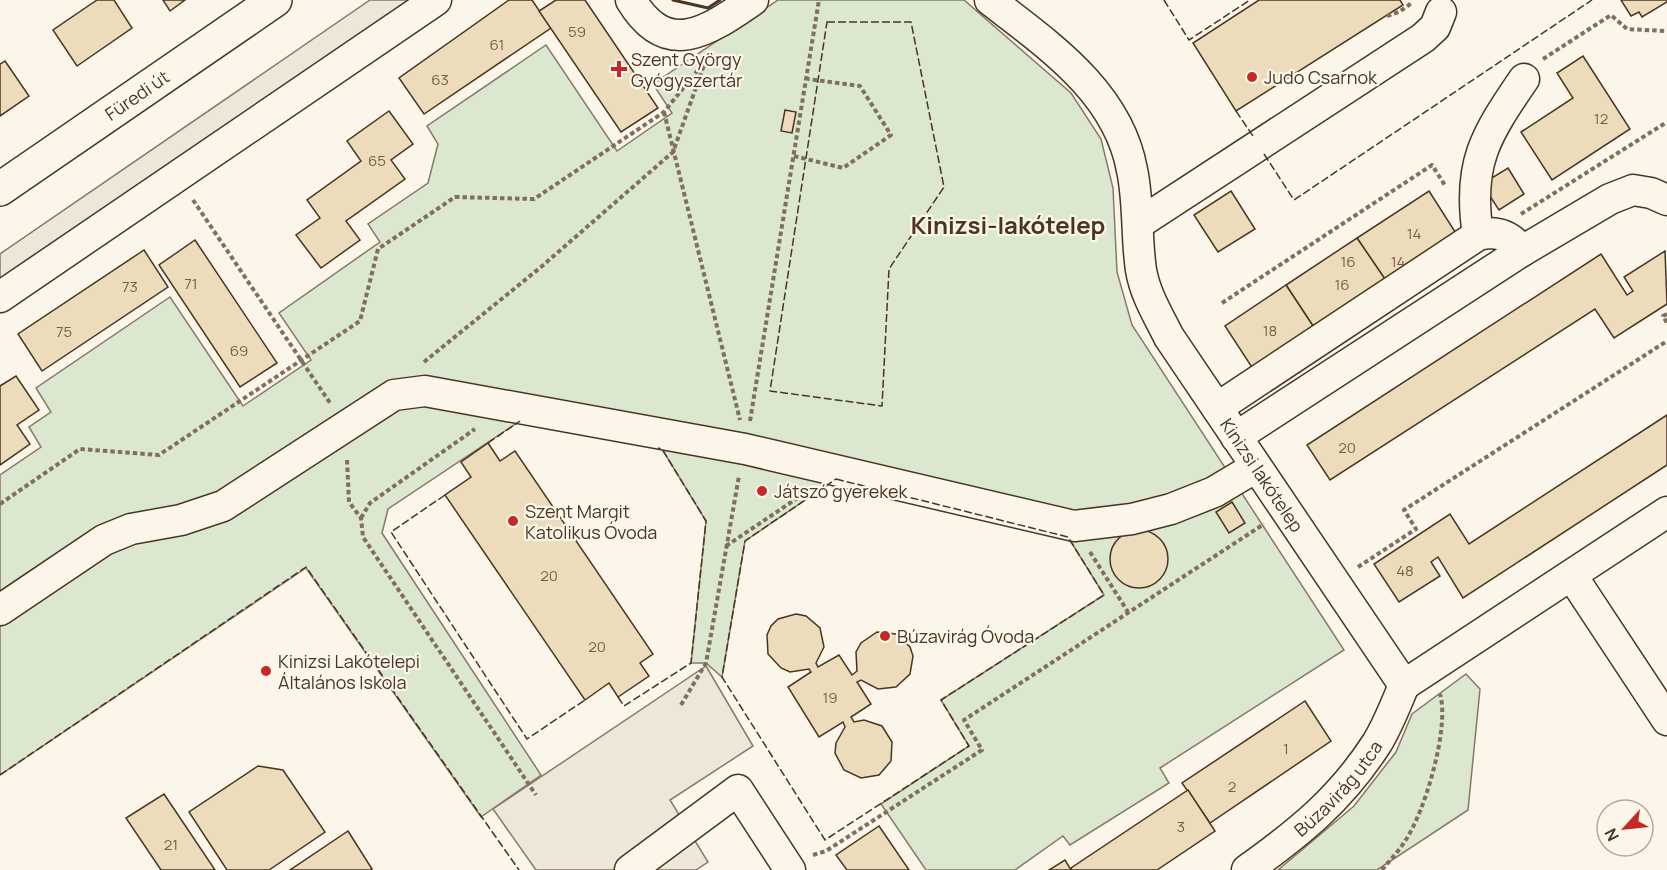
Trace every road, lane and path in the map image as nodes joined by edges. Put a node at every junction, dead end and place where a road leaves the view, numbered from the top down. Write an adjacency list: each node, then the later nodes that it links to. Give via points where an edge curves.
1 (275, 0): 19 (main road, Füredi út)
2 (436, 0): 18 (street)
3 (631, 0): 9 (street, via 653,27 674,36 695,35)
4 (753, 0): 9 (street)
5 (819, 0): 12 (path)
6 (1011, 6): 22 (street, Kinizsi lakótelep, via 1096,92 1119,128 1132,169)
7 (1429, 6): 8 (path); 22 (street, via 1435,27 1423,38)
8 (1387, 16)
9 (715, 26): 11 (path)
10 (1665, 31): 13 (path, via 1628,29 1611,15 1545,57)
11 (705, 61): 14 (path); 16 (path)
12 (808, 78): 17 (path); 17 (path, via 860,86 891,135 843,168)
13 (1524, 79): 23 (street, via 1490,129 1475,173 1473,202)
14 (664, 112): 16 (path); 30 (path, via 534,199 455,197 378,249 360,321)
15 (1667, 122): 23 (path)
16 (673, 152): 31 (path, via 419,366); 36 (path)
17 (794, 156): 36 (path)
18 (177, 175): 25 (street); 30 (path)
19 (0, 189)
20 (1449, 192): 26 (path, via 1432,165)
21 (1667, 200): 24 (street, via 1633,190 1610,199)
22 (1138, 224): 33 (street, Kinizsi lakótelep, via 1142,271 1152,303 1169,337)
23 (1485, 234): 24 (street, via 1511,239); 33 (street)
24 (1522, 251): 35 (street)
25 (0, 297)
26 (1222, 303)
27 (1667, 314): 28 (path, via 1663,316)
28 (1667, 323)
29 (1667, 342): 46 (path, via 1404,510 1416,529)
30 (301, 360): 34 (path); 39 (path, via 159,455 80,449)
31 (394, 395): 32 (street, via 425,391); 34 (street)
32 (509, 406): 36 (street); 42 (path, via 370,503)
33 (1217, 408): 35 (street, Kinizsi lakótelep)
34 (345, 428): 42 (path, via 349,502); 47 (street, via 223,506 181,520 131,529 104,540)
35 (1236, 437): 37 (street, Kinizsi lakótelep)
36 (745, 446): 38 (street); 44 (path)
37 (1256, 467): 40 (street, Kinizsi lakótelep); 43 (street, via 1214,492 1171,509)
38 (838, 471): 43 (street); 44 (path)
39 (0, 504)
40 (1284, 510): 46 (street, Kinizsi lakótelep); 48 (path)
41 (1667, 512): 45 (street)
42 (361, 518): 53 (path, via 363,537)
43 (1074, 526): 48 (path)
44 (726, 546): 51 (path, via 706,663)
45 (1572, 576): 49 (street); 52 (street)
46 (1334, 582): 50 (street, Kinizsi lakótelep)
47 (0, 610)
48 (1128, 612): 54 (path, via 964,720 982,750 826,851)
49 (1431, 668): 50 (street); 57 (path, via 1444,719 1427,792 1406,840)
50 (1404, 685): 56 (street, Búzavirág utca, via 1378,741 1340,795 1290,840)
51 (681, 705)
52 (1667, 720)
53 (536, 795)
54 (788, 867): 55 (street, via 738,790)
55 (630, 870)
56 (1246, 870)
57 (1382, 870)

